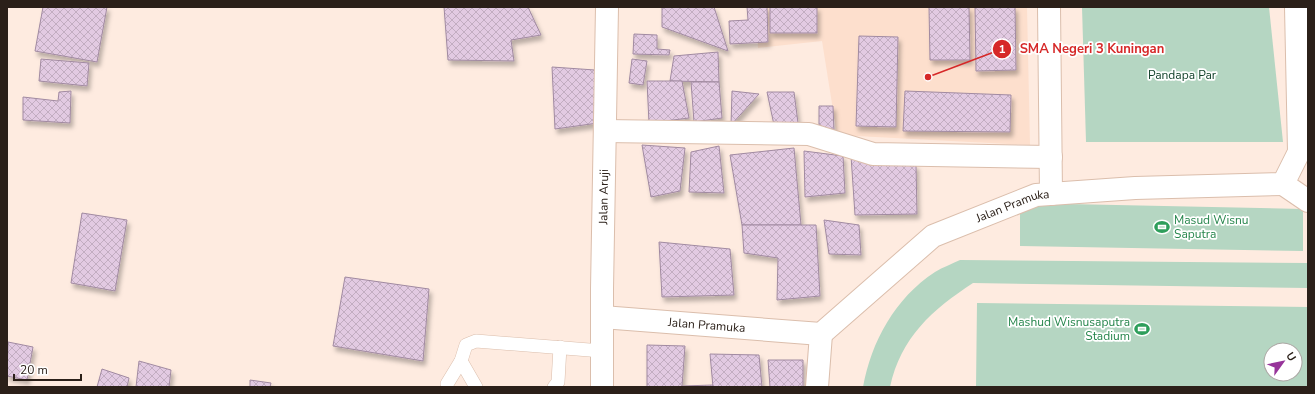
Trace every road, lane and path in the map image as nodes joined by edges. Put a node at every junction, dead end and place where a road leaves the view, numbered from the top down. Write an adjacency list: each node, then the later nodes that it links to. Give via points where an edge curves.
1 (607, 7): 5 (street, Jalan Aruji)
2 (1049, 7): 6 (street)
3 (1296, 7): 4 (street)
4 (1302, 52): 7 (street, via 1299,152)
5 (605, 132): 6 (street, via 809,134 873,154); 10 (street, Jalan Aruji)
6 (1051, 157): 8 (street)
7 (1283, 184): 8 (street, Jalan Pramuka, via 1135,188); 9 (street)
8 (1051, 194): 11 (street, Jalan Pramuka, via 1036,195 933,236)
9 (1308, 201)
10 (602, 317): 11 (street, Jalan Pramuka); 13 (street, Jalan Aruji)
11 (821, 334): 19 (street)
12 (560, 347): 13 (lane); 14 (lane, via 476,341 466,344); 17 (lane, via 558,382)
13 (602, 351): 18 (street, Jalan Aruji)
14 (461, 361): 15 (lane); 16 (lane)
15 (447, 384)
16 (476, 387)
17 (554, 387)
18 (602, 387)
19 (817, 387)

